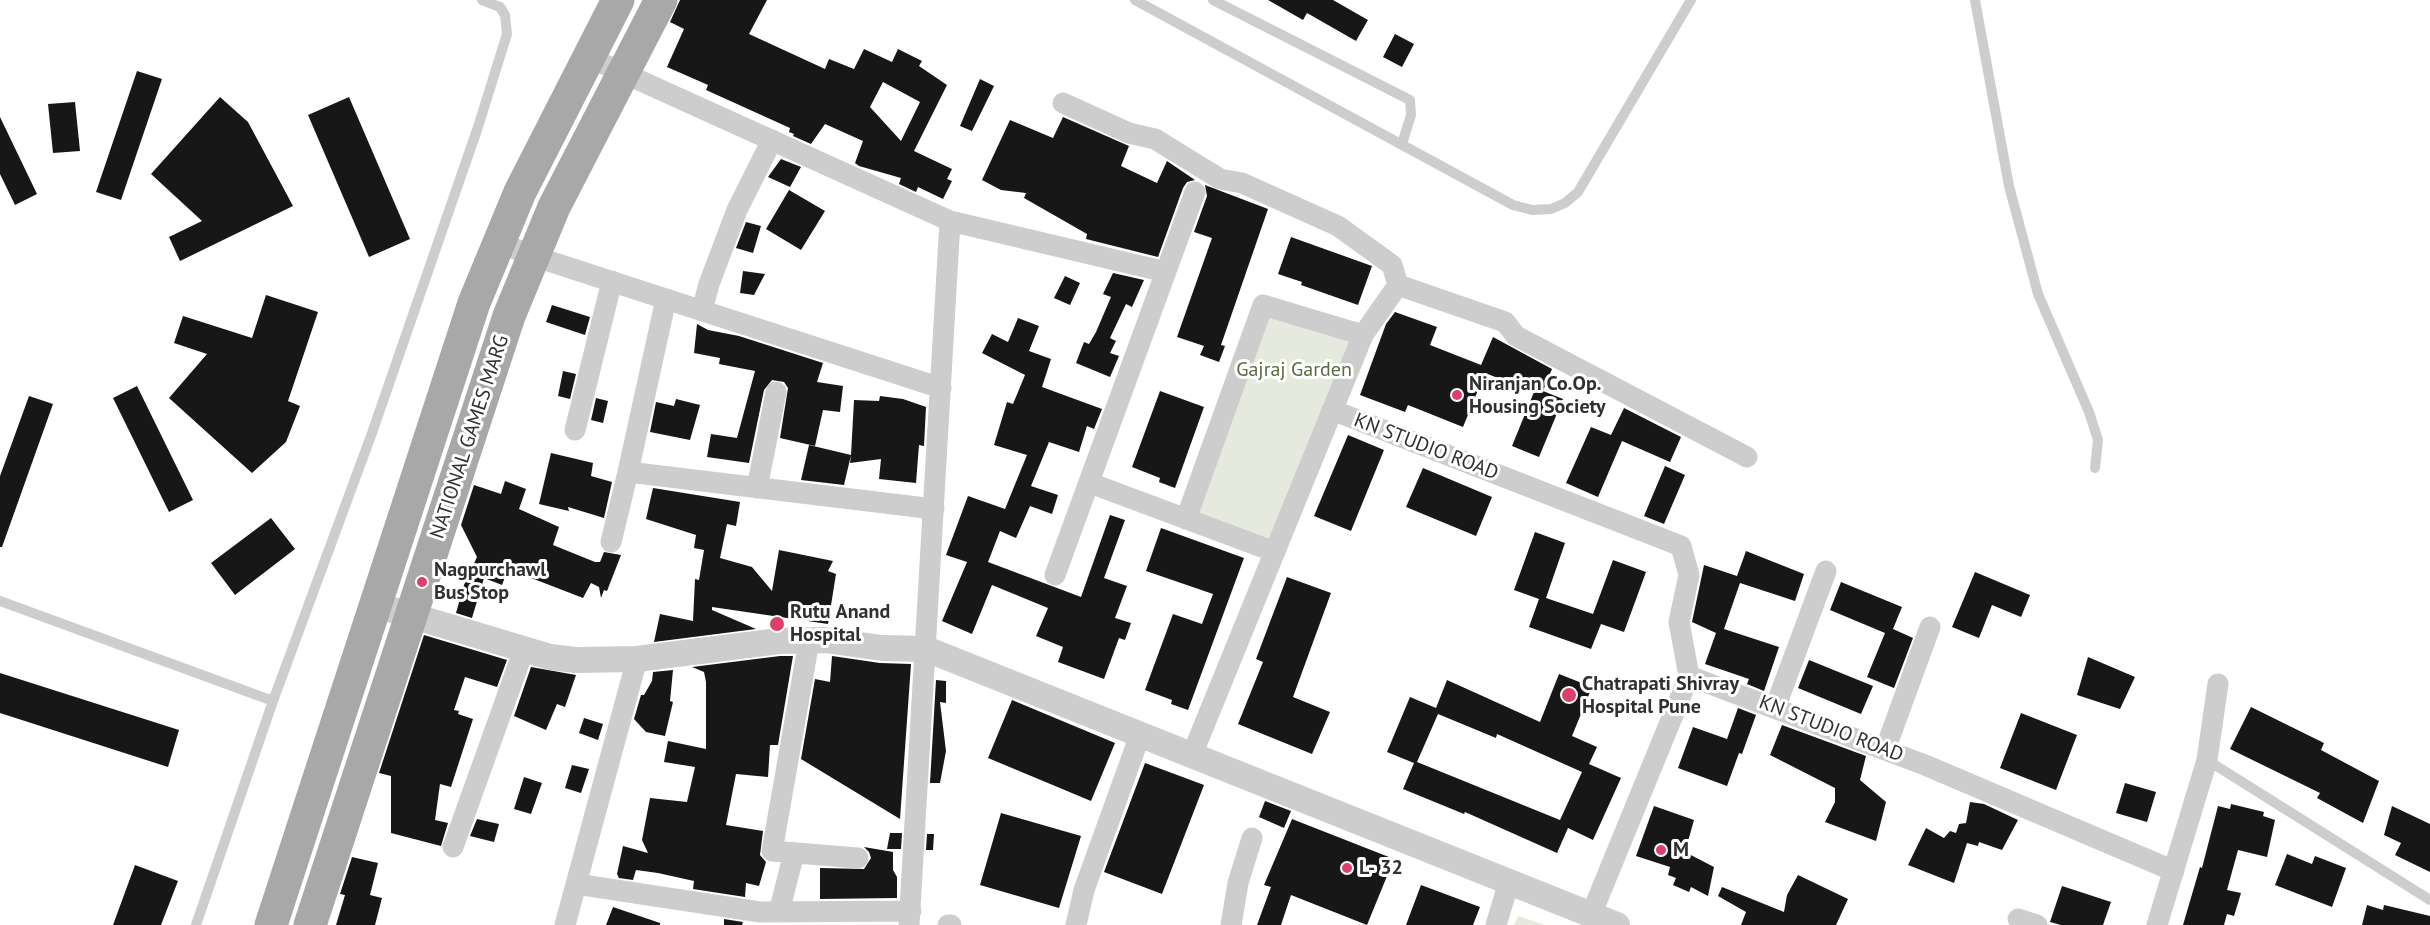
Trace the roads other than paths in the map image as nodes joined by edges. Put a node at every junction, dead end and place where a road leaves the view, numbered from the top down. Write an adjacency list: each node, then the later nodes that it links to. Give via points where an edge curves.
1 (482, 0): 48 (lane, via 500,7 507,34 372,433)
2 (618, 0): 8 (main road, NATIONAL GAMES MARG)
3 (661, 0): 9 (main road, NATIONAL GAMES MARG)
4 (1213, 0): 12 (lane, via 1410,100 1411,115)
5 (1691, 0): 12 (lane, via 1578,192 1565,203 1532,210 1513,205)
6 (1975, 0): 28 (lane, via 2009,186 2038,294 2090,412 2098,440)
7 (1142, 2): 12 (lane)
8 (588, 57): 9 (street); 15 (main road, NATIONAL GAMES MARG)
9 (624, 72): 11 (street); 16 (main road, NATIONAL GAMES MARG)
10 (1063, 103): 19 (street, via 1129,133 1155,140 1220,179 1242,183 1338,226 1392,265)
11 (772, 140): 14 (street); 21 (street, via 737,210)
12 (1402, 144)
13 (1196, 192): 17 (street)
14 (950, 221): 17 (street); 23 (street)
15 (498, 242): 16 (street); 39 (main road, NATIONAL GAMES MARG, via 474,303)
16 (533, 256): 18 (street); 40 (main road, NATIONAL GAMES MARG, via 509,316)
17 (1166, 272): 30 (street)
18 (612, 281): 20 (street); 26 (street)
19 (1398, 285): 22 (street); 27 (street, via 1504,322 1516,336)
20 (666, 298): 21 (street); 29 (street)
21 (702, 310): 23 (street)
22 (1363, 335): 25 (street); 33 (street, via 1263,305)
23 (941, 388): 32 (street)
24 (776, 392): 31 (street)
25 (1332, 410): 35 (street); 46 (street, KN STUDIO ROAD, via 1681,546 1689,575 1679,622)
26 (575, 430)
27 (1747, 457)
28 (2095, 468)
29 (628, 472): 31 (street); 34 (street)
30 (1090, 483): 33 (street); 37 (street)
31 (757, 488): 32 (street)
32 (934, 509): 43 (street)
33 (1186, 519): 35 (street)
34 (611, 542)
35 (1275, 552): 52 (street)
36 (1826, 571): 49 (street)
37 (1055, 575)
38 (0, 601): 48 (lane)
39 (376, 605): 40 (street); 66 (main road, NATIONAL GAMES MARG)
40 (411, 616): 44 (street); 67 (main road, NATIONAL GAMES MARG)
41 (1930, 627): 51 (street)
42 (809, 641): 43 (street); 45 (street, via 779,641); 56 (street, via 772,851)
43 (926, 649): 50 (street); 64 (street)
44 (524, 650): 45 (street, via 576,660); 55 (street)
45 (637, 659): 60 (street)
46 (1689, 676): 49 (street, KN STUDIO ROAD); 63 (street)
47 (2218, 684): 53 (street)
48 (273, 701): 65 (lane)
49 (1775, 708): 51 (street, KN STUDIO ROAD)
50 (1140, 735): 52 (street); 69 (street, via 1084,890)
51 (1885, 750): 58 (street, KN STUDIO ROAD)
52 (1192, 755): 59 (street)
53 (2207, 760): 58 (street); 61 (lane)
54 (1252, 838): 70 (street, via 1238,883)
55 (453, 847)
56 (794, 853): 57 (street); 62 (street)
57 (858, 858)
58 (2174, 871): 73 (street)
59 (1509, 882): 63 (street); 71 (street)
60 (576, 884): 62 (street); 68 (street)
61 (2430, 900)
62 (779, 912): 64 (street)
63 (1592, 915): 72 (street)
64 (910, 918)
65 (196, 925)
66 (271, 925)
67 (310, 925)
68 (565, 925)
69 (1076, 925)
70 (1231, 925)
71 (1496, 925)
72 (1617, 925)
73 (2157, 925)

